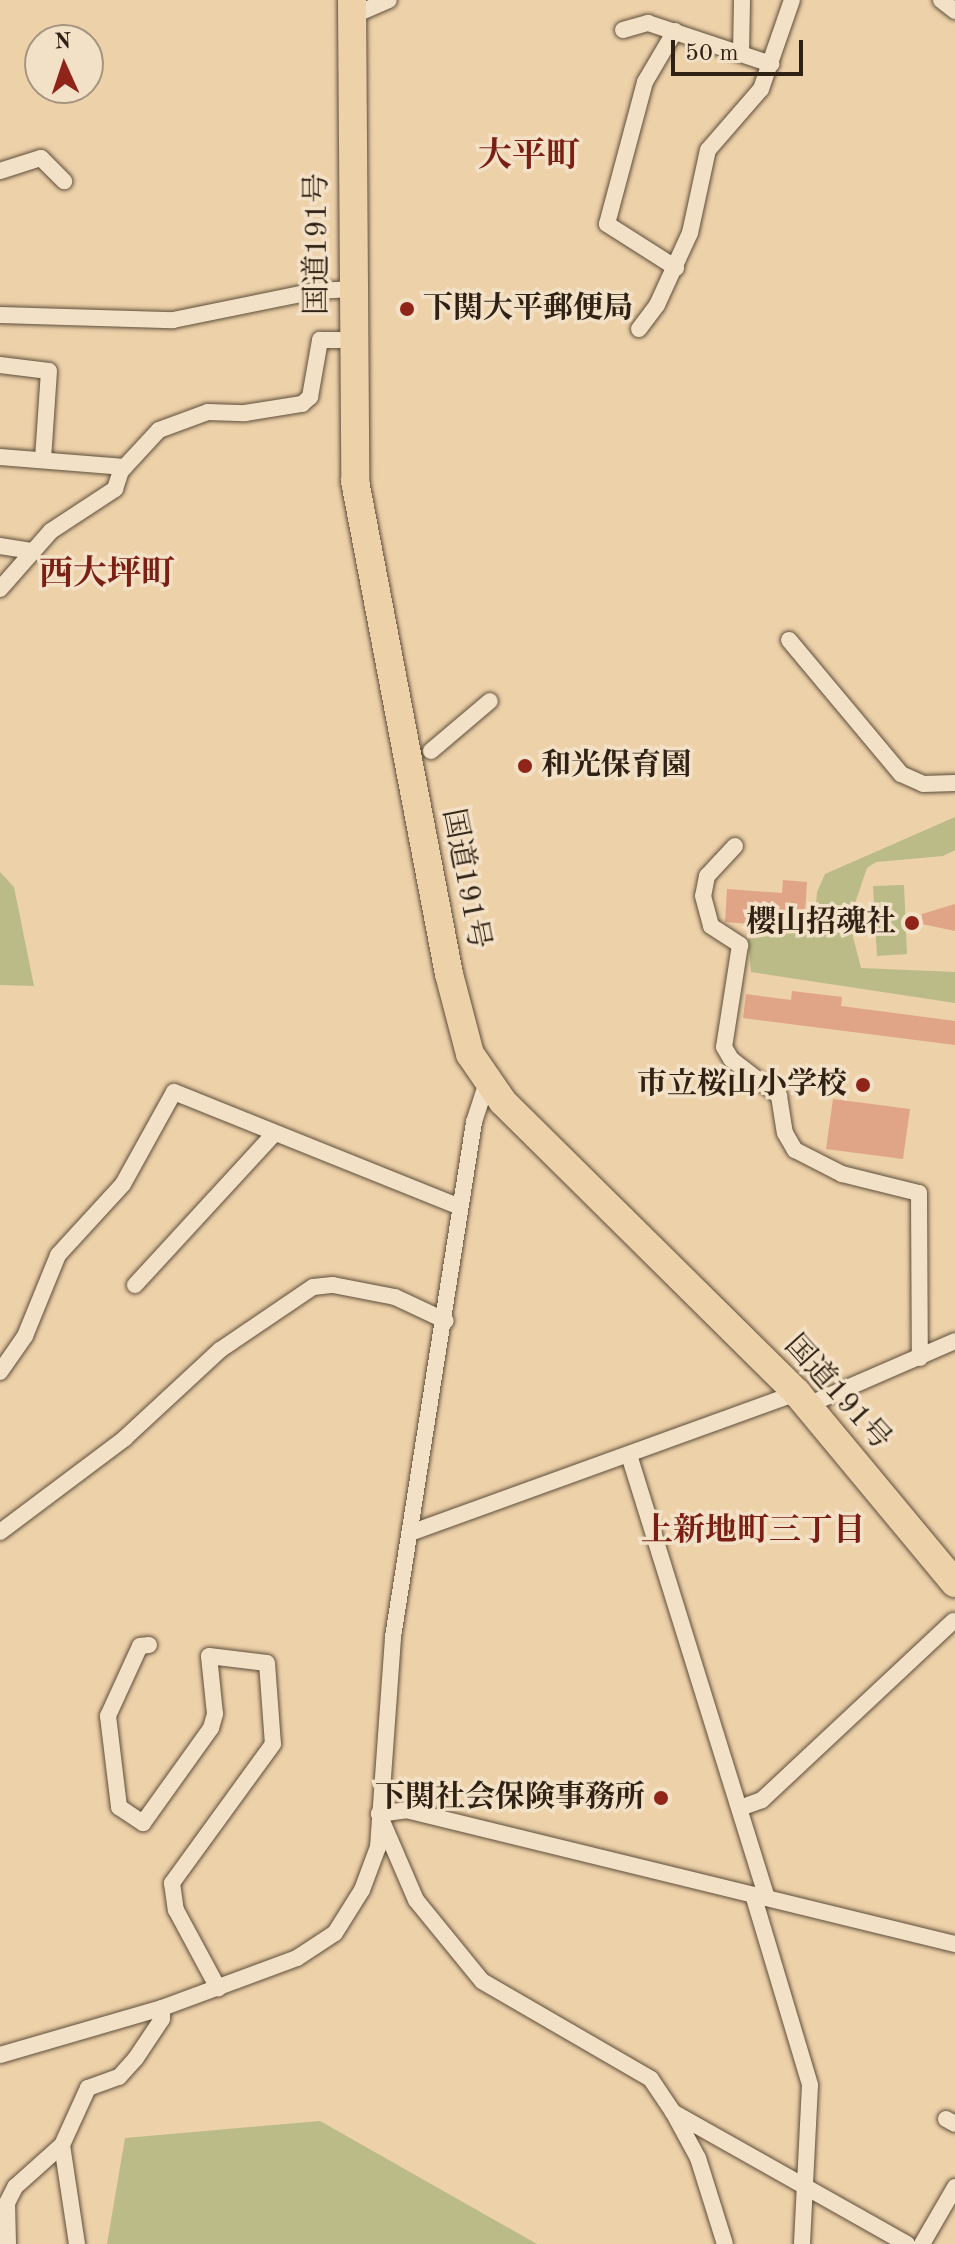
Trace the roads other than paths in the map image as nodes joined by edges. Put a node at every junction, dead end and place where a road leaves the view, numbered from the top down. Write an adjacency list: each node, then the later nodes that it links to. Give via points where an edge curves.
1 (389, 0): 5 (street)
2 (742, 0): 9 (street)
3 (792, 0): 10 (street)
4 (941, 0): 6 (street)
5 (352, 8): 14 (highway, 国道191号)
6 (955, 11)
7 (623, 30): 8 (street, via 648,23)
8 (675, 31): 9 (street); 13 (street, via 645,82 607,224)
9 (741, 53): 10 (street)
10 (771, 64): 13 (street, via 761,89 708,150 690,233)
11 (0, 171): 12 (street, via 41,158)
12 (64, 181)
13 (676, 268): 16 (street)
14 (352, 289): 15 (street, via 316,291 173,320); 17 (highway, 国道191号)
15 (0, 315)
16 (639, 329)
17 (352, 340): 21 (street, via 320,340 310,397 302,404 245,413 208,412 178,420 159,430); 30 (highway, 国道191号, via 355,481 449,974 470,1054)
18 (0, 365): 20 (street, via 49,371)
19 (0, 457): 20 (street)
20 (43, 460): 21 (street)
21 (125, 467): 23 (street, via 115,489 51,531)
22 (0, 546): 23 (street)
23 (33, 551): 24 (street)
24 (0, 589)
25 (789, 640): 28 (street, via 901,774 923,784)
26 (490, 701): 27 (street)
27 (431, 751)
28 (955, 783)
29 (735, 846): 36 (street, via 707,876 703,896 711,926 740,945 724,1047 731,1059 779,1096 785,1133 795,1150 842,1174 919,1193)
30 (487, 1082): 32 (street); 38 (highway, 国道191号)
31 (274, 1134): 32 (street); 33 (street); 37 (street, via 174,1092 123,1184 58,1255 25,1336)
32 (460, 1207): 34 (street)
33 (135, 1285)
34 (446, 1321): 40 (street, via 395,1297 333,1285 313,1287 220,1350 125,1438); 41 (street)
35 (955, 1341): 36 (street)
36 (920, 1358): 38 (street)
37 (0, 1372)
38 (803, 1399): 39 (street); 42 (highway, 国道191号)
39 (629, 1455): 41 (street); 45 (street, via 709,1723)
40 (0, 1532)
41 (410, 1533): 46 (street, via 393,1637)
42 (955, 1583)
43 (953, 1621): 45 (street, via 762,1800)
44 (149, 1645): 49 (street, via 140,1646 108,1716 119,1807 143,1823 211,1728 215,1714 209,1656 267,1663 273,1744 172,1883 176,1910)
45 (740, 1808): 47 (street)
46 (379, 1814): 47 (street, via 406,1810); 49 (street, via 378,1847 368,1876 335,1933 297,1958); 52 (street, via 416,1900 482,1981 651,2079)
47 (760, 1898): 48 (street); 54 (street, via 810,2085)
48 (955, 1944)
49 (218, 1988): 50 (street)
50 (162, 2008): 51 (street); 53 (street, via 162,2019 119,2077 88,2088)
51 (0, 2055)
52 (673, 2112): 54 (street); 58 (street, via 698,2158)
53 (62, 2145): 56 (street, via 15,2187 7,2203); 57 (street)
54 (803, 2181): 59 (street); 60 (street)
55 (955, 2187): 61 (street)
56 (8, 2244)
57 (77, 2244)
58 (725, 2244)
59 (802, 2244)
60 (907, 2244)
61 (922, 2244)

